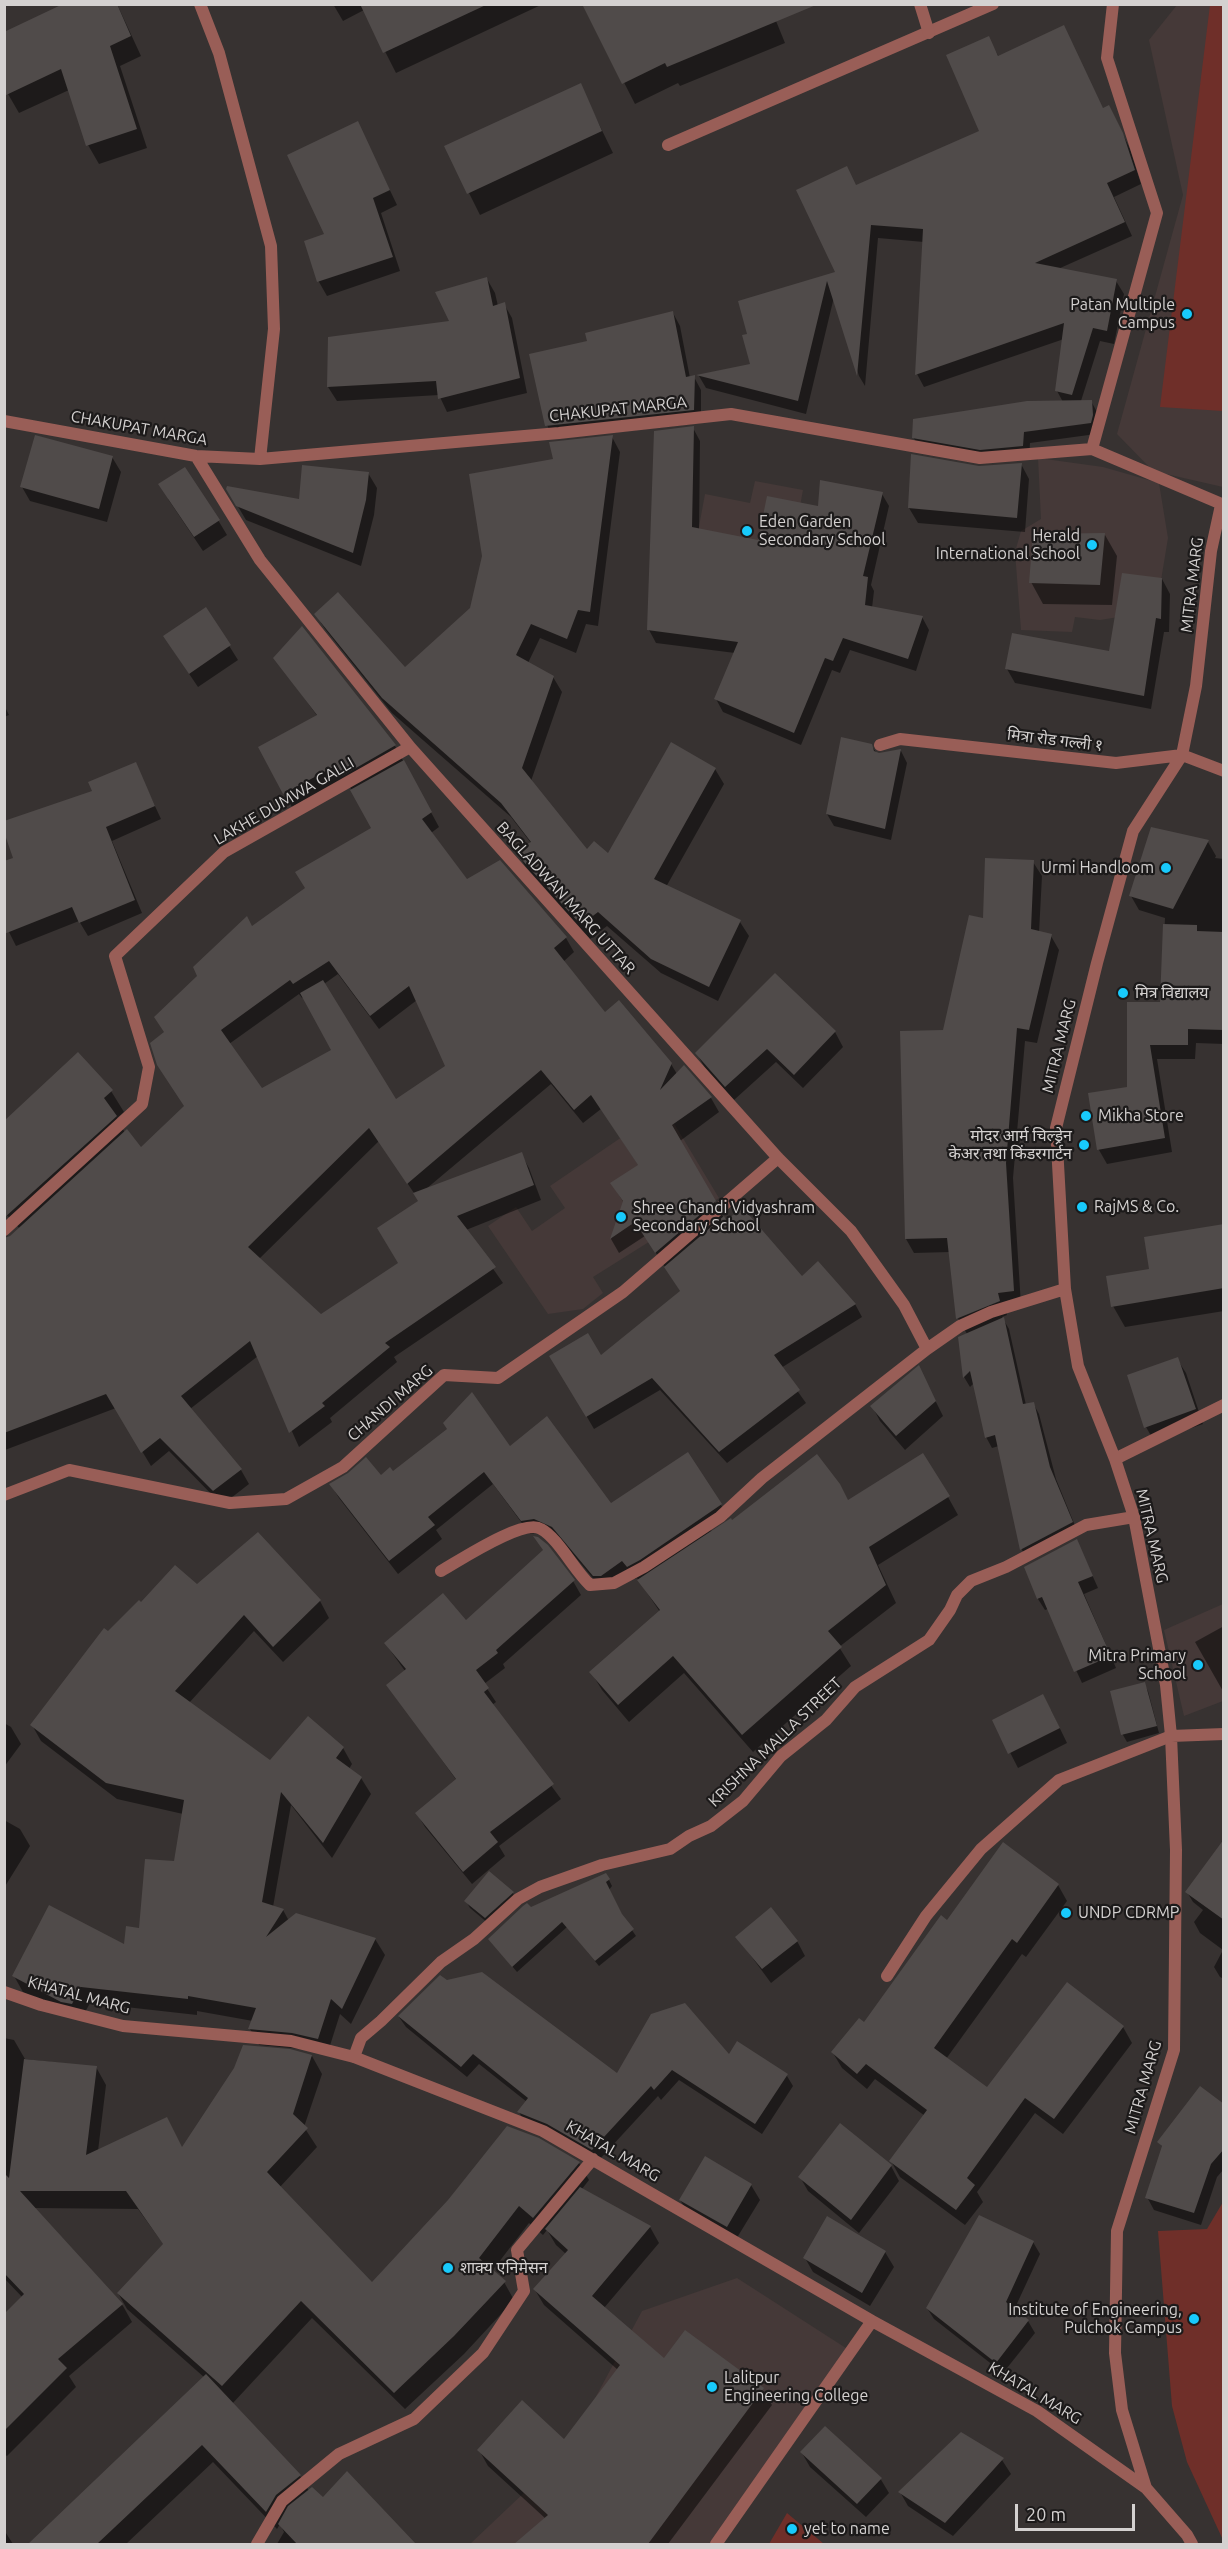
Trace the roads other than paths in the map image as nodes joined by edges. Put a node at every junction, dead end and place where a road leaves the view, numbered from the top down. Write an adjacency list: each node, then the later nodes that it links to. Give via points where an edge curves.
1 (200, 4): 10 (street, via 219,53 271,246 274,329)
2 (920, 4): 5 (street)
3 (993, 4): 5 (street)
4 (1113, 4): 8 (street, via 1107,58 1157,213)
5 (929, 33): 6 (street)
6 (668, 146)
7 (4, 421): 9 (street, CHAKUPAT MARGA)
8 (1092, 449): 10 (street, CHAKUPAT MARGA, via 980,458 731,414); 11 (street, CHAKUPAT MARGA)
9 (196, 456): 10 (street, CHAKUPAT MARGA); 13 (street, BAGLADWAN MARG UTTAR, via 260,560)
10 (260, 459)
11 (1222, 505): 14 (street, MITRA MARG, via 1211,551 1196,686)
12 (880, 745): 14 (street, मित्रा रोड गल्ली १, via 900,739 1116,763)
13 (410, 747): 16 (street, BAGLADWAN MARG UTTAR); 17 (street, LAKHE DUMWA GALLI, via 224,852 116,956 149,1066 142,1104)
14 (1182, 755): 15 (street, मित्रा रोड गल्ली १); 18 (street, MITRA MARG, via 1133,831 1056,1128)
15 (1224, 771)
16 (778, 1158): 19 (street, BAGLADWAN MARG UTTAR, via 872,1257); 22 (street, CHANDI MARG, via 623,1292 498,1378 444,1375 343,1467 286,1499 230,1503 69,1470)
17 (4, 1230)
18 (1065, 1289): 19 (street, via 991,1312 960,1326); 21 (street, MITRA MARG, via 1078,1366)
19 (927, 1349): 24 (street, via 762,1478 720,1517 614,1583 591,1585 550,1537 532,1526 515,1531)
20 (1224, 1405): 21 (street)
21 (1115, 1459): 23 (street, MITRA MARG)
22 (4, 1495)
23 (1134, 1517): 26 (street, MITRA MARG, via 1166,1685); 29 (street, KRISHNA MALLA STREET, via 1086,1525 971,1581 957,1595 929,1640 855,1688 826,1720 782,1756 743,1801 711,1826 670,1849 603,1865 518,1899 474,1939 441,1962 361,2038)
24 (441, 1571)
25 (1224, 1734): 26 (street)
26 (1171, 1736): 27 (street, via 1059,1780 981,1849 926,1916); 32 (street, MITRA MARG, via 1176,1850 1174,2050 1117,2231 1115,2353 1122,2410)
27 (887, 1976)
28 (4, 1992): 29 (street, KHATAL MARG, via 123,2026 291,2041)
29 (354, 2057): 30 (street, KHATAL MARG, via 543,2131)
30 (593, 2159): 31 (street, KHATAL MARG); 33 (street, via 517,2250 524,2291 483,2353 414,2419 339,2454 282,2501)
31 (872, 2321): 32 (street, KHATAL MARG, via 1037,2410); 34 (street)
32 (1146, 2488): 35 (street, MITRA MARG)
33 (257, 2544)
34 (716, 2544)
35 (1192, 2544)

